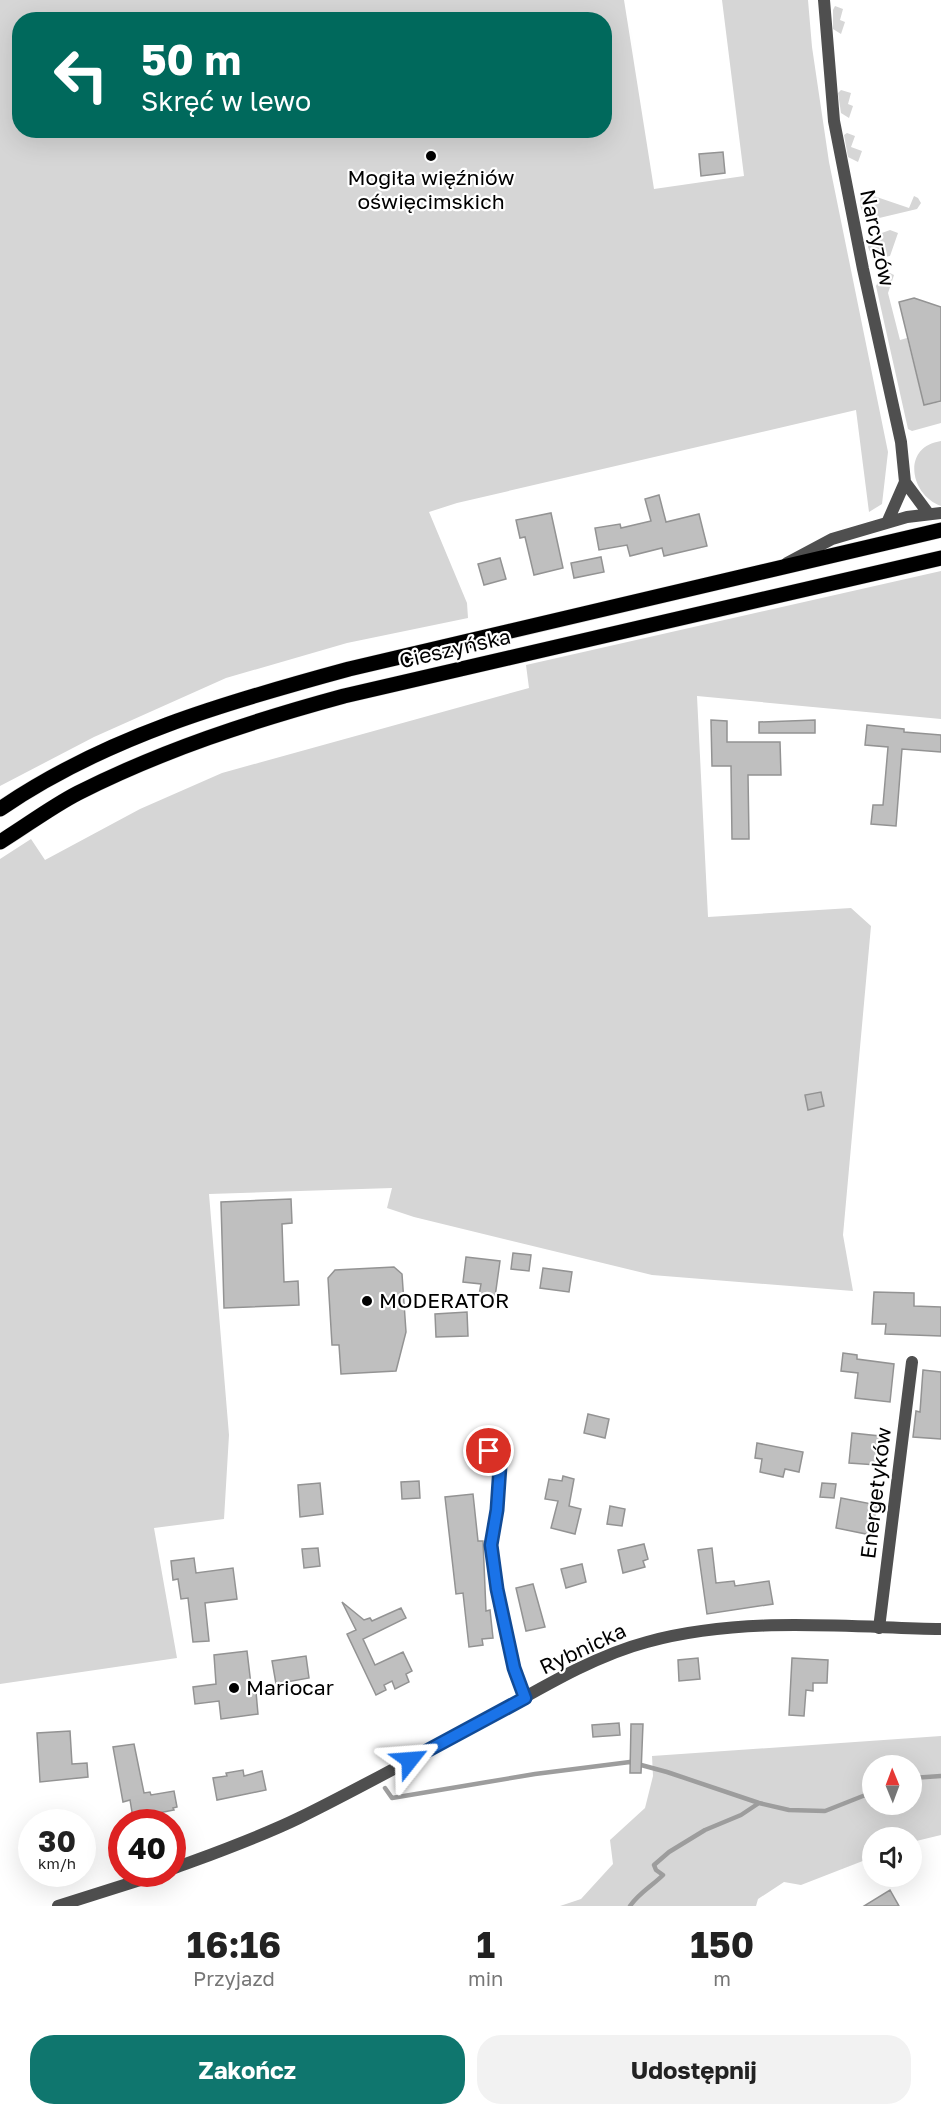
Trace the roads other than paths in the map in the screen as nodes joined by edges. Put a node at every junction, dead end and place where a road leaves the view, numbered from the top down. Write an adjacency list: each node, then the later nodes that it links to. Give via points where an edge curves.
1 (824, 0): 2 (street, Narcyzów, via 834,122 902,442)
2 (905, 482): 3 (street); 5 (street, Narcyzów)
3 (928, 513): 4 (street); 5 (street)
4 (941, 513)
5 (887, 523): 8 (street, via 832,539)
6 (941, 530): 8 (main road, Cieszyńska)
7 (941, 558): 10 (main road, Cieszyńska, via 270,716 171,751 76,794)
8 (781, 566): 9 (main road, Cieszyńska, via 259,693 118,744)
9 (0, 809)
10 (0, 842)
11 (912, 1362): 13 (street, Energetyków)
12 (489, 1451): 15 (street, via 500,1466 491,1545 497,1589 514,1668)
13 (879, 1628): 14 (street, Rybnicka); 15 (street, Rybnicka, via 748,1625 687,1632 602,1657)
14 (941, 1629)
15 (525, 1698): 16 (street, Rybnicka, via 297,1819)
16 (186, 1864)
17 (118, 1887): 18 (street)
18 (58, 1906)

